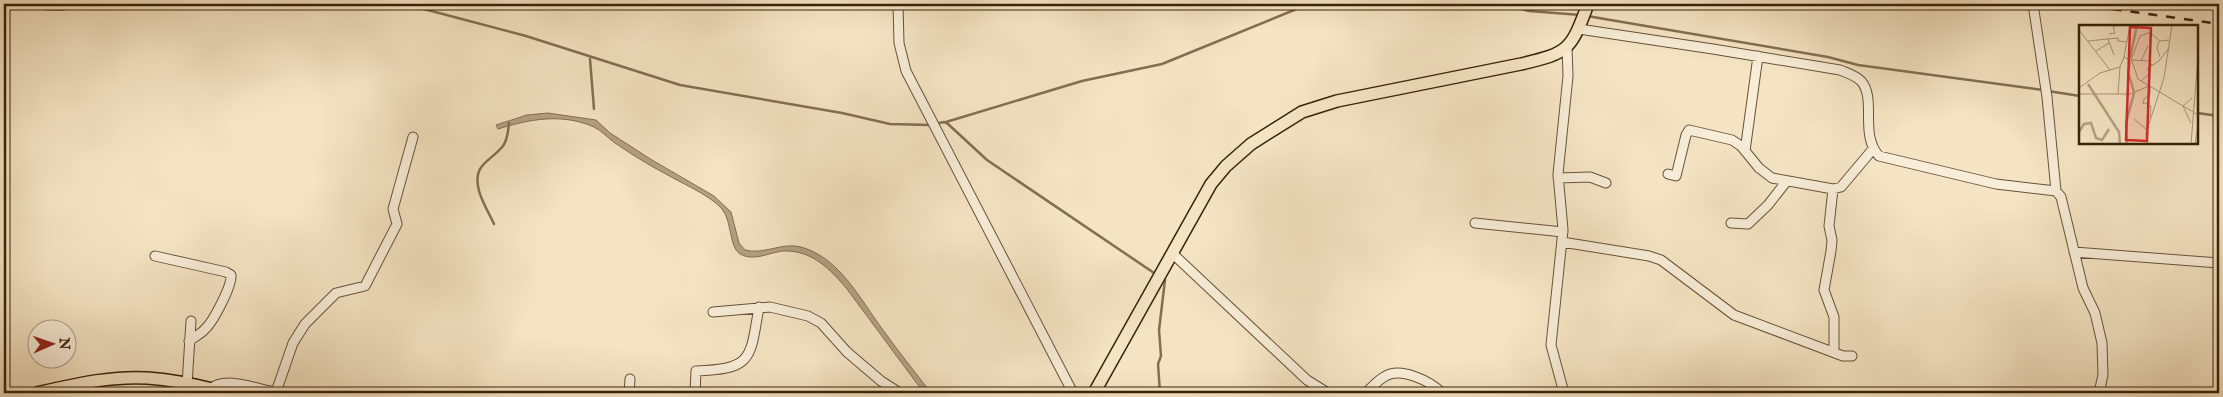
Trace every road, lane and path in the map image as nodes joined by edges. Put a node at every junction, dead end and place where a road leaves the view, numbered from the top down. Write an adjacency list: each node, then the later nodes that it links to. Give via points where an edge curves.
1 (898, 4): 36 (street, via 899,43 906,71)
2 (2033, 4): 14 (street, via 2047,97)
3 (1584, 16): 4 (main road); 5 (street)
4 (1567, 47): 10 (street, via 1568,76); 19 (main road, via 1546,58 1337,101 1302,112 1251,144 1226,166 1210,184)
5 (1758, 56): 7 (street, via 1840,70 1855,76 1867,96); 8 (street)
6 (413, 137): 30 (street, via 393,209 397,224 365,286 336,293 305,324 293,343 276,392 230,384)
7 (1872, 149): 13 (street, via 1841,186); 14 (street, via 1890,160 1996,184)
8 (1745, 151): 9 (street, via 1732,140 1689,130 1676,176); 12 (street, via 1765,173)
9 (1668, 174)
10 (1558, 178): 11 (street, via 1590,177); 17 (street)
11 (1606, 182)
12 (1786, 182): 13 (street); 16 (street, via 1748,224)
13 (1833, 188): 26 (street, via 1829,226 1832,240 1824,290 1834,317)
14 (2056, 191): 18 (street, via 2061,197)
15 (1474, 223): 17 (street)
16 (1731, 223)
17 (1562, 237): 26 (street, via 1661,260 1734,315); 41 (street, via 1551,345)
18 (2074, 252): 21 (street); 42 (street, via 2102,343 2103,375)
19 (1172, 253): 37 (main road); 38 (street, via 1307,380)
20 (155, 256): 25 (street, via 226,272 231,276 230,284 206,329)
21 (2219, 263)
22 (759, 307): 23 (street); 34 (street, via 746,359 730,368 696,371); 35 (street, via 770,306 816,320 847,352)
23 (713, 312)
24 (191, 321): 25 (street)
25 (189, 341): 29 (street)
26 (1834, 352): 27 (street)
27 (1852, 356)
28 (630, 379): 33 (street)
29 (187, 384): 30 (main road); 31 (main road, via 136,378 83,383)
30 (210, 389): 32 (main road)
31 (37, 393)
32 (230, 393)
33 (629, 393)
34 (695, 393)
35 (900, 393)
36 (1073, 393)
37 (1094, 393)
38 (1328, 393)
39 (1366, 393): 40 (street, via 1384,376 1393,374 1418,378)
40 (1442, 393)
41 (1564, 393)
42 (2099, 393)

